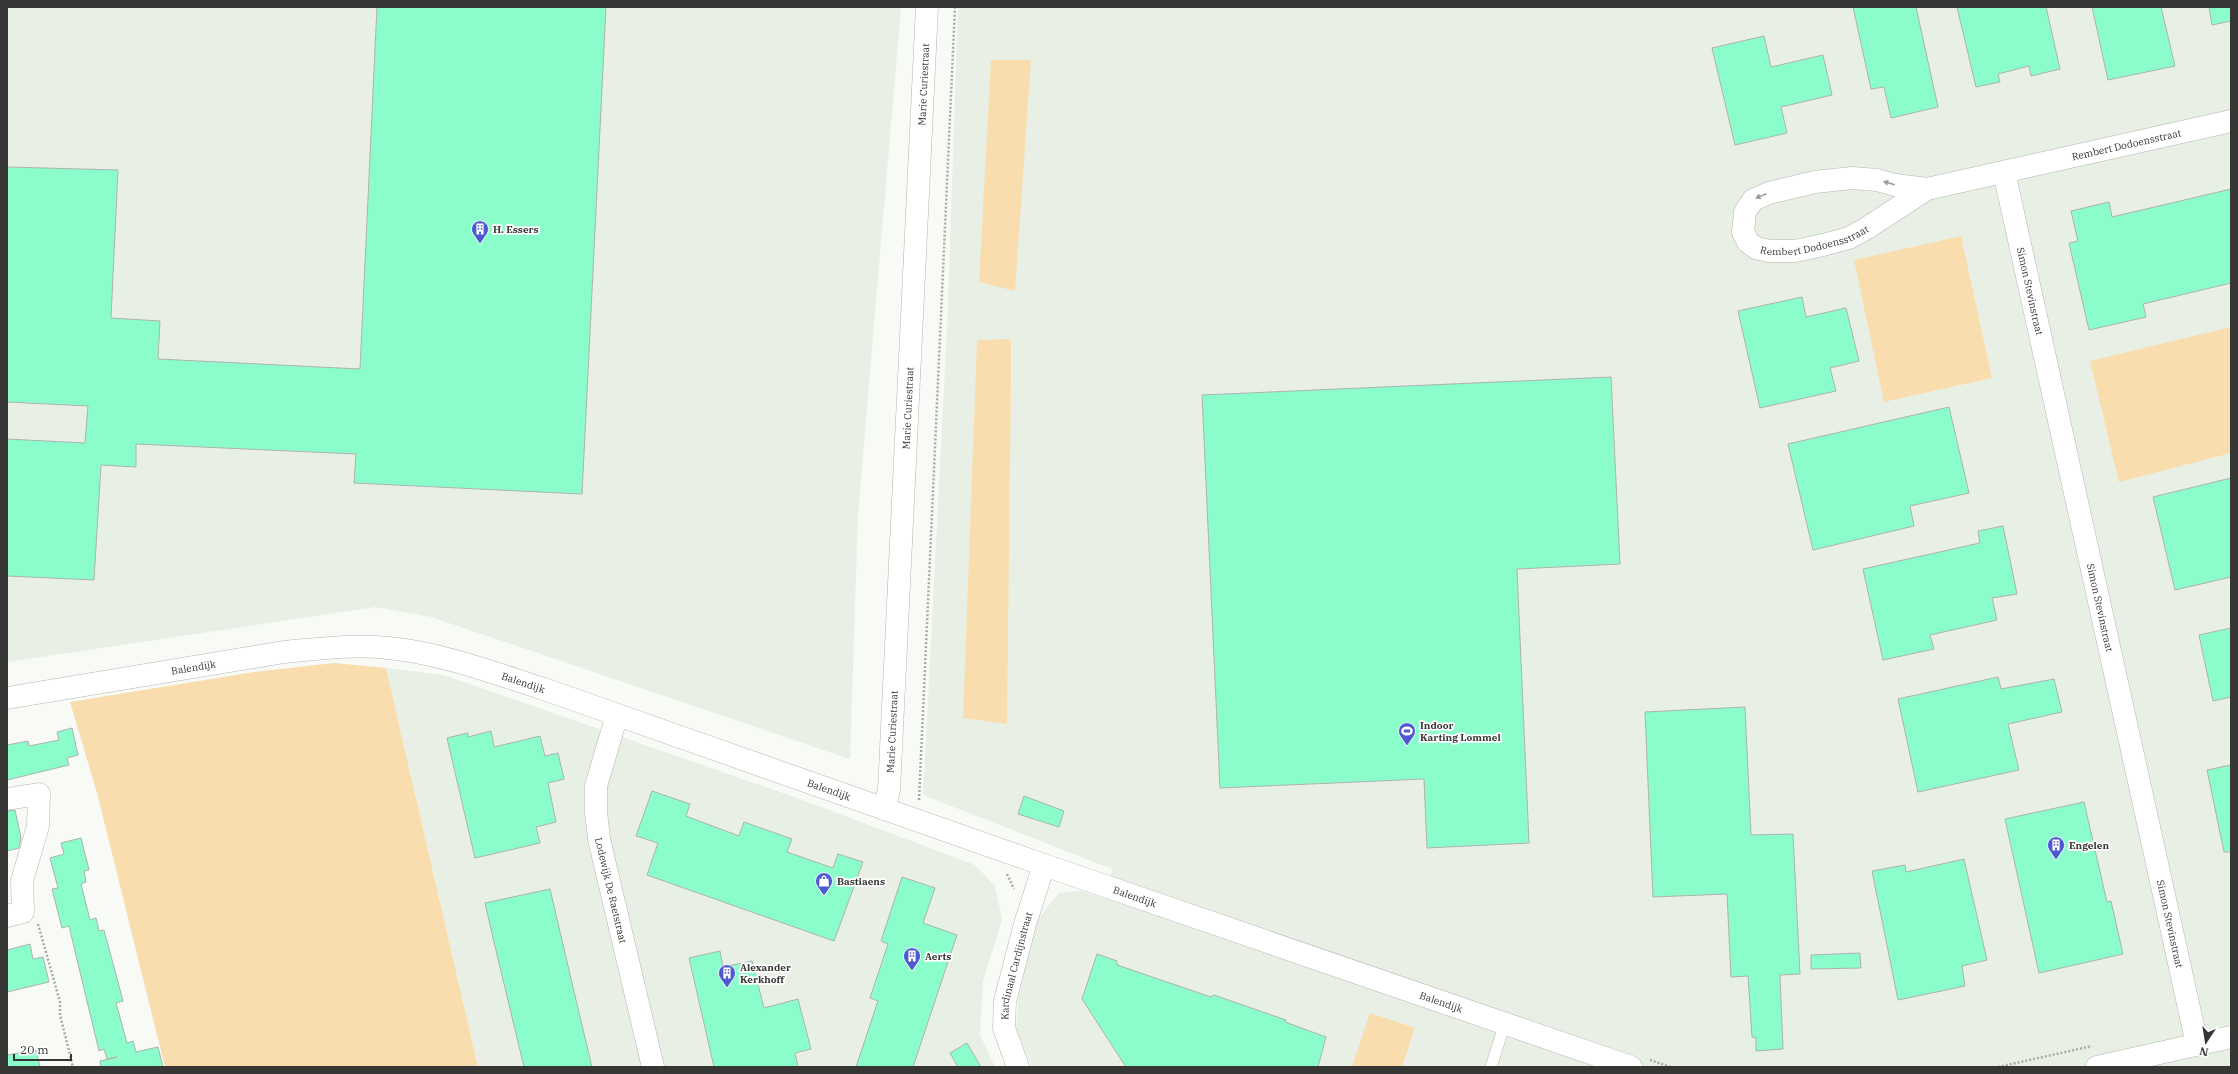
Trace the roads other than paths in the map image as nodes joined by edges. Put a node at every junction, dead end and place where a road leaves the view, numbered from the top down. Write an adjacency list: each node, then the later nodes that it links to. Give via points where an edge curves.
1 (927, 7): 8 (street, Marie Curiestraat, via 890,774)
2 (2231, 121): 3 (street, Rembert Dodoensstraat)
3 (2004, 172): 4 (street, Rembert Dodoensstraat); 13 (street, Simon Stevinstraat)
4 (1927, 189): 4 (street, Rembert Dodoensstraat, one-way to 4, via 1852,178 1769,193 1753,200 1745,212 1743,232 1748,242 1756,248 1795,251 1849,238)
5 (7, 698): 6 (street, Balendijk, via 284,652 356,646 387,648 459,661)
6 (617, 715): 8 (street, Balendijk); 14 (street, Lodewijk De Raetstraat, via 596,786 596,812 601,847)
7 (7, 799): 10 (street, via 39,794 38,826)
8 (884, 809): 9 (street, Balendijk)
9 (1044, 865): 11 (street, Balendijk); 15 (street, Kardinaal Cardijnstraat, via 1025,924 1005,1001 1004,1028)
10 (15, 914)
11 (1505, 1023): 16 (lane); 17 (street, Balendijk)
12 (2231, 1037): 13 (street)
13 (2197, 1044): 18 (street)
14 (653, 1067)
15 (1018, 1067)
16 (1491, 1067)
17 (1631, 1067)
18 (2097, 1067)

